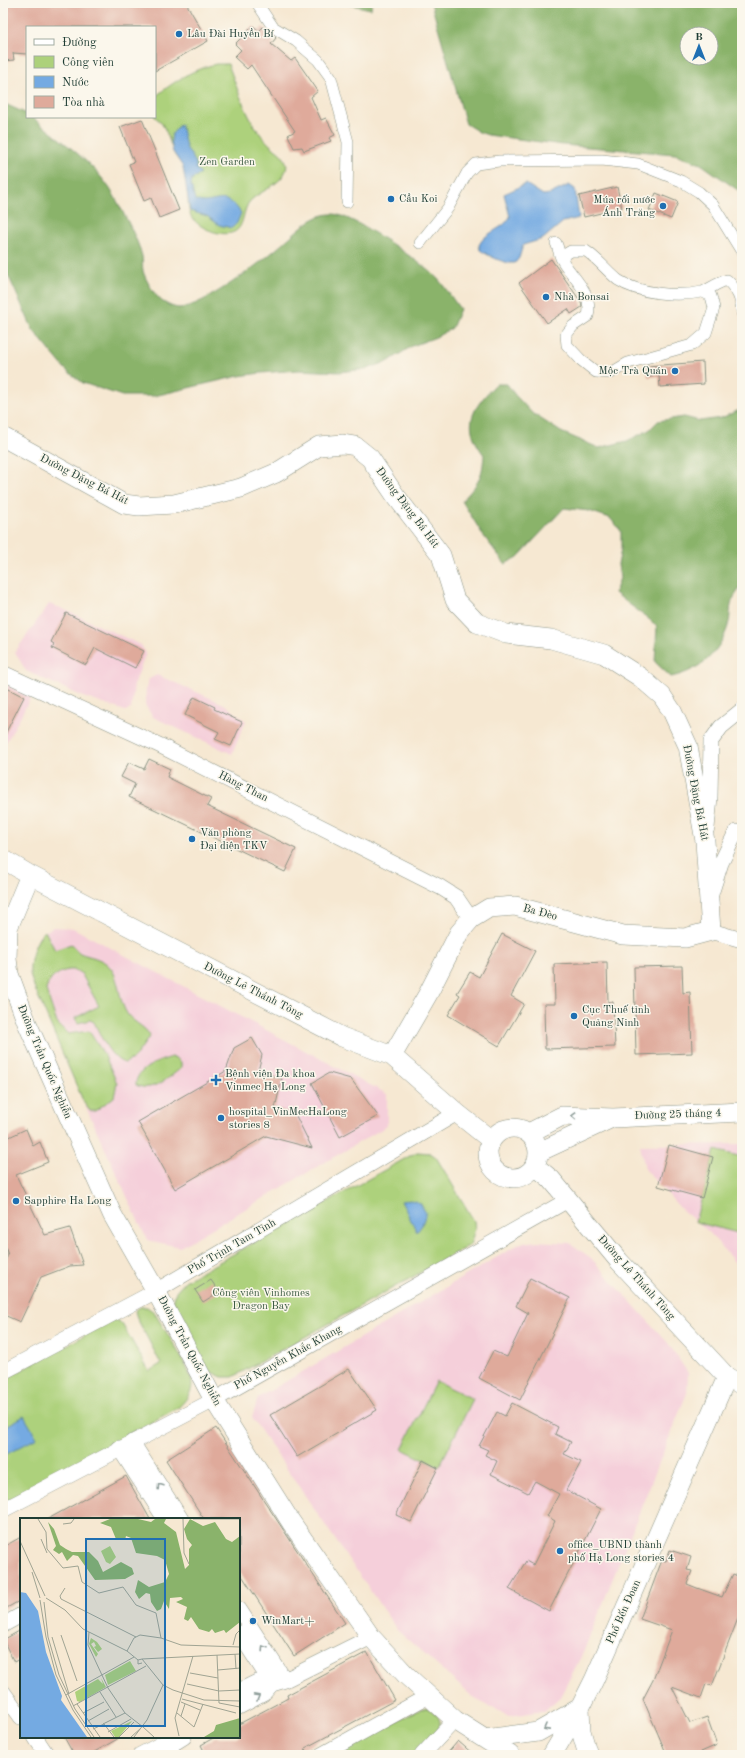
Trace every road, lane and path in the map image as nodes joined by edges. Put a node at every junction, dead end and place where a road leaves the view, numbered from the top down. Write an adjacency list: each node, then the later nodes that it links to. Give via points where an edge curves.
1 (257, 3): 2 (street, via 273,26 318,60 331,78 348,142)
2 (347, 202)
3 (556, 242): 6 (street)
4 (420, 243): 5 (street, via 448,208 467,173 476,164 499,161 602,160 638,164 662,172 693,188 713,205)
5 (742, 252)
6 (561, 257): 7 (street, via 571,251 586,251 619,280 643,290 666,295); 7 (street, via 584,290 590,310 588,316 573,326 566,335 567,345 596,372 611,373 628,363 692,345 706,333 714,308 711,296)
7 (703, 292): 8 (street, via 716,282 727,280 741,300)
8 (742, 313)
9 (3, 437): 13 (street, Đường Đặng Bá Hát, via 124,504 139,506 174,504 241,488 276,473 319,446 354,446 370,458 441,555 455,600 477,623 506,634 551,640 604,654 640,677 662,696 688,746)
10 (3, 673): 17 (street, Hàng Than, via 160,746 440,887 456,897)
11 (742, 710): 13 (street, via 721,727 711,741 710,797)
12 (736, 832): 16 (street, via 721,863)
13 (705, 841): 16 (street, Đường Đặng Bá Hát)
14 (3, 859): 15 (street, Đường Lê Thánh Tông)
15 (30, 875): 20 (street, Đường Lê Thánh Tông, via 342,1037); 28 (street, Đường Trần Quốc Nghiễn, via 8,928 9,974 30,1031 112,1214)
16 (709, 899): 18 (street, Đường Đặng Bá Hát)
17 (471, 919): 18 (street, Ba Đèo, via 489,908 515,906 623,936 685,938); 20 (street, Ba Đèo, via 459,933)
18 (711, 931): 19 (street)
19 (742, 940)
20 (392, 1056): 22 (street, Đường Lê Thánh Tông)
21 (742, 1112): 23 (street, Đường 25 tháng 4)
22 (457, 1113): 25 (street, Đường Lê Thánh Tông); 28 (street, Phố Trịnh Tam Tỉnh)
23 (613, 1118): 24 (street, Đường 25 tháng 4, one-way to 24, via 562,1116); 26 (street, Đường 25 tháng 4)
24 (529, 1133): 25 (street, via 523,1129 509,1128 502,1130); 26 (street, via 534,1138)
25 (491, 1140): 26 (street, via 489,1161 497,1173 510,1178 525,1176)
26 (537, 1159): 27 (street, Đường Lê Thánh Tông)
27 (568, 1200): 30 (street, Đường Lê Thánh Tông, via 619,1261); 31 (street, Phố Nguyễn Khắc Khang)
28 (156, 1291): 29 (street, Phố Trịnh Tam Tỉnh); 31 (street, Đường Trần Quốc Nghiễn)
29 (3, 1372)
30 (734, 1381): 46 (street, Phố Bến Đoan)
31 (214, 1400): 32 (street, Phố Nguyễn Khắc Khang); 40 (street, Đường Trần Quốc Nghiễn, via 291,1522)
32 (125, 1445): 33 (street, Phố Nguyễn Khắc Khang); 34 (street); 35 (street, one-way to 32)
33 (3, 1510)
34 (164, 1518)
35 (180, 1518)
36 (240, 1611): 41 (street, one-way to 36)
37 (20, 1616): 38 (street)
38 (3, 1625)
39 (240, 1634): 41 (street)
40 (371, 1637): 41 (street); 44 (street, Đường Trần Quốc Nghiễn)
41 (279, 1682): 42 (street, via 257,1682); 45 (street, one-way to 41)
42 (240, 1690)
43 (3, 1692): 47 (street)
44 (428, 1696): 48 (street, Đường Trần Quốc Nghiễn); 55 (street)
45 (240, 1706)
46 (580, 1708): 51 (street, one-way to 51, via 538,1732); 58 (street, Phố Bến Đoan); 59 (street, via 580,1731)
47 (20, 1712)
48 (455, 1720): 51 (street, Đường Trần Quốc Nghiễn); 56 (street)
49 (36, 1738): 53 (street)
50 (182, 1738): 52 (street)
51 (485, 1739): 57 (street, Đường Trần Quốc Nghiễn)
52 (156, 1748): 54 (street)
53 (47, 1755)
54 (174, 1755)
55 (321, 1755)
56 (422, 1755)
57 (510, 1755)
58 (552, 1755)
59 (588, 1755)

